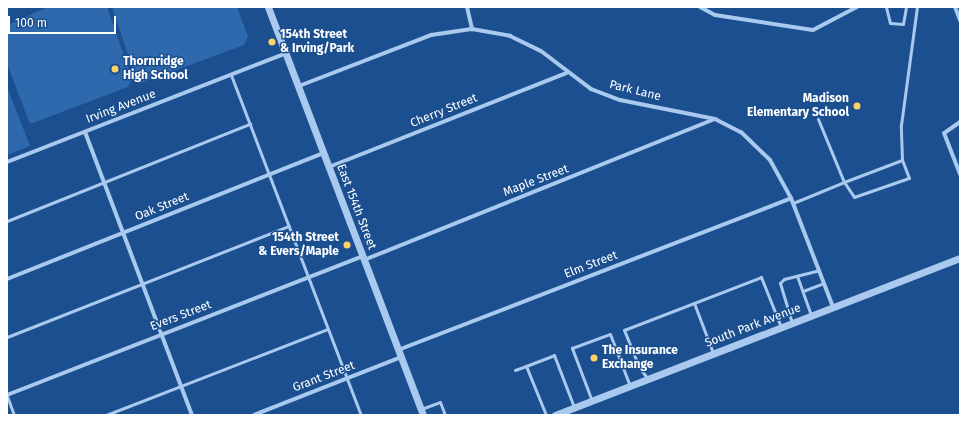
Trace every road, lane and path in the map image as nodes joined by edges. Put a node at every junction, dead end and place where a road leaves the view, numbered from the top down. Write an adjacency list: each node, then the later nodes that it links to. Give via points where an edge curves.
1 (268, 7): 11 (street, East 154th Street)
2 (467, 7): 10 (street)
3 (700, 7): 4 (street, via 715,15 813,30)
4 (857, 7)
5 (886, 7): 6 (lane, via 890,23 903,24)
6 (906, 7)
7 (916, 7): 21 (lane, via 901,125)
8 (955, 7): 9 (street)
9 (960, 20)
10 (472, 29): 12 (street, Park Lane, via 510,36 541,51); 14 (street, Park Lane, via 431,35)
11 (286, 53): 13 (street, Irving Avenue); 14 (street, East 154th Street)
12 (566, 73): 15 (street, Park Lane, via 591,89 620,100); 23 (street, Cherry Street)
13 (231, 75): 18 (lane); 19 (street, Irving Avenue)
14 (299, 86): 20 (street, East 154th Street)
15 (715, 119): 28 (street, Park Lane, via 741,132 770,160); 33 (street, Maple Street)
16 (818, 119): 26 (lane)
17 (960, 122): 24 (street, via 946,129)
18 (250, 124): 25 (lane); 27 (lane)
19 (85, 132): 22 (street, Irving Avenue); 27 (street)
20 (324, 154): 23 (street, East 154th Street); 25 (street, Oak Street)
21 (902, 160): 26 (lane); 26 (lane, via 909,178 854,197)
22 (7, 162)
23 (329, 167): 33 (street, East 154th Street)
24 (960, 174)
25 (269, 175): 31 (lane); 32 (street, Oak Street)
26 (844, 182): 29 (lane)
27 (104, 183): 30 (lane); 32 (street)
28 (791, 198): 29 (street, Park Lane); 51 (street, Elm Street)
29 (793, 204): 35 (street, Park Lane)
30 (7, 221)
31 (289, 226): 37 (lane); 40 (lane)
32 (123, 233): 38 (street, Oak Street); 40 (street)
33 (363, 258): 37 (street, Evers Street); 51 (street, East 154th Street)
34 (960, 258): 43 (street, South Park Avenue)
35 (819, 270): 36 (lane); 39 (street, Park Lane)
36 (797, 276): 41 (lane); 45 (lane, via 784,279 780,283)
37 (308, 277): 47 (lane); 48 (street, Evers Street)
38 (7, 279)
39 (824, 283): 41 (lane); 43 (street, Park Lane)
40 (142, 284): 48 (street); 49 (lane)
41 (802, 291): 44 (lane)
42 (694, 303): 46 (lane, via 761,277); 50 (lane); 55 (lane, via 624,330 639,368)
43 (833, 307): 44 (street, South Park Avenue)
44 (811, 315): 45 (street, South Park Avenue)
45 (792, 323): 46 (street, South Park Avenue)
46 (781, 327): 50 (street, South Park Avenue)
47 (328, 329): 54 (lane); 56 (lane)
48 (161, 335): 56 (street); 58 (street, Evers Street)
49 (7, 337)
50 (713, 353): 55 (street, South Park Avenue)
51 (400, 354): 54 (street, Grant Street); 61 (street, East 154th Street)
52 (526, 366): 53 (lane); 60 (lane, via 554,355); 68 (lane)
53 (515, 370)
54 (347, 378): 65 (street, Grant Street); 66 (lane)
55 (648, 379): 57 (street, South Park Avenue)
56 (181, 386): 63 (lane); 64 (street)
57 (630, 386): 59 (street, South Park Avenue); 59 (lane, via 610,334 572,348)
58 (7, 396): 62 (lane)
59 (592, 401): 60 (street, South Park Avenue)
60 (575, 407): 69 (street, South Park Avenue)
61 (422, 412): 67 (lane, via 440,402)
62 (14, 415)
63 (106, 415)
64 (192, 415)
65 (254, 415)
66 (361, 415)
67 (445, 415)
68 (546, 415)
69 (555, 415)

